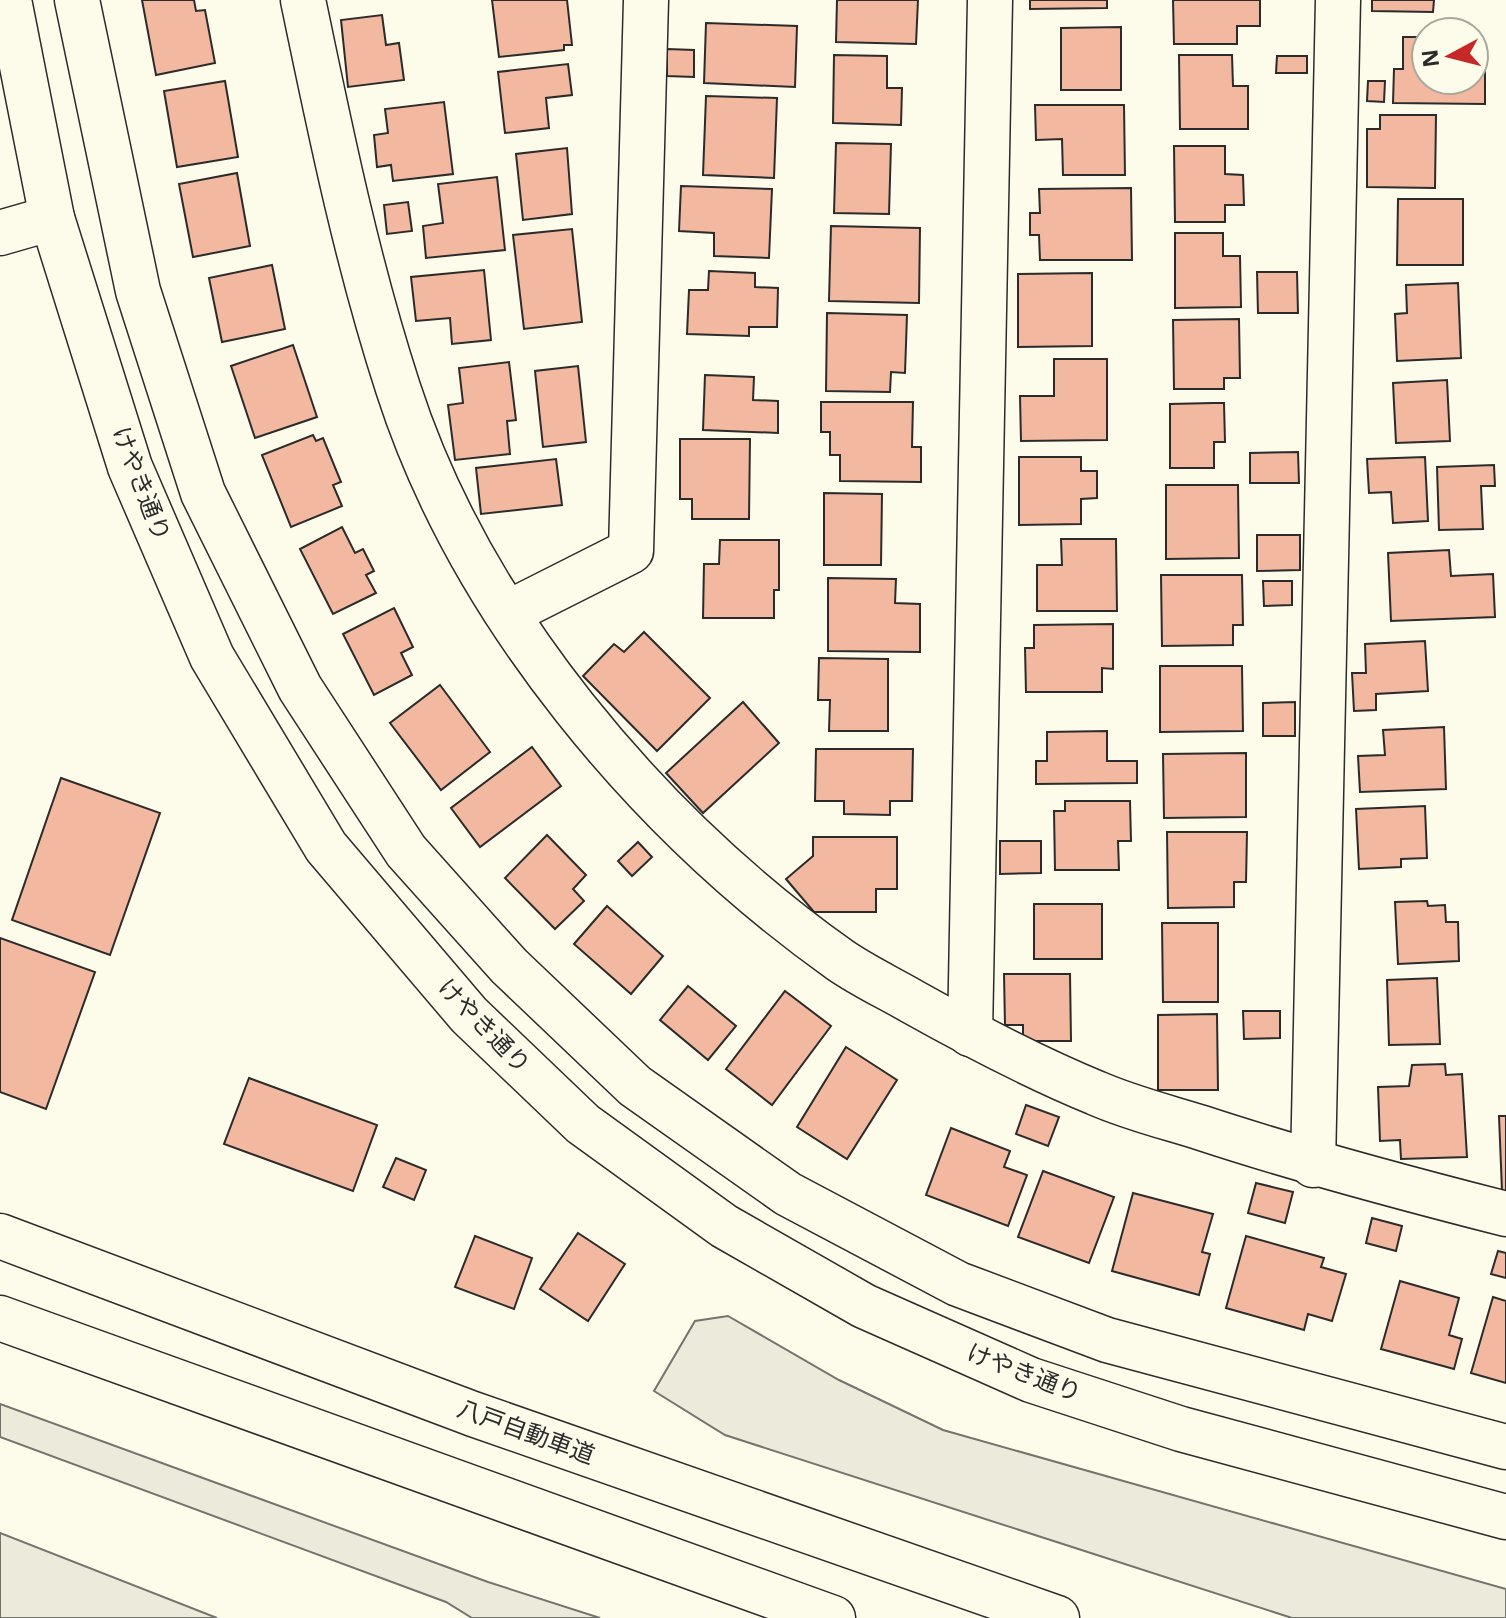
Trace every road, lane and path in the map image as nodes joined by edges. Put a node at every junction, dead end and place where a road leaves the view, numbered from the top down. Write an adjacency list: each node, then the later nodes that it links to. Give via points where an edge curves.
1 (9, 0): 7 (main road, けやき通り)
2 (77, 0): 15 (main road, via 138,291 203,493 300,688 406,851 509,966 635,1086 788,1194 958,1284 1107,1340)
3 (303, 0): 9 (main road, via 360,252 398,391 446,506)
4 (646, 0): 9 (main road, via 631,551)
5 (990, 0): 10 (main road)
6 (1338, 0): 11 (main road)
7 (52, 218): 8 (main road); 16 (main road, けやき通り, via 130,467 212,657 326,847 469,1015 583,1124 762,1248 864,1306 1031,1380 1181,1429)
8 (0, 233)
9 (508, 613): 10 (main road, via 570,704 657,804 740,883 844,963)
10 (970, 1034): 11 (main road, via 1100,1095)
11 (1313, 1165): 12 (main road)
12 (1506, 1214)
13 (0, 1236): 18 (main road, 八戸自動車道, via 473,1414)
14 (0, 1318): 17 (main road)
15 (1506, 1447)
16 (1506, 1517)
17 (833, 1618)
18 (1057, 1618)

